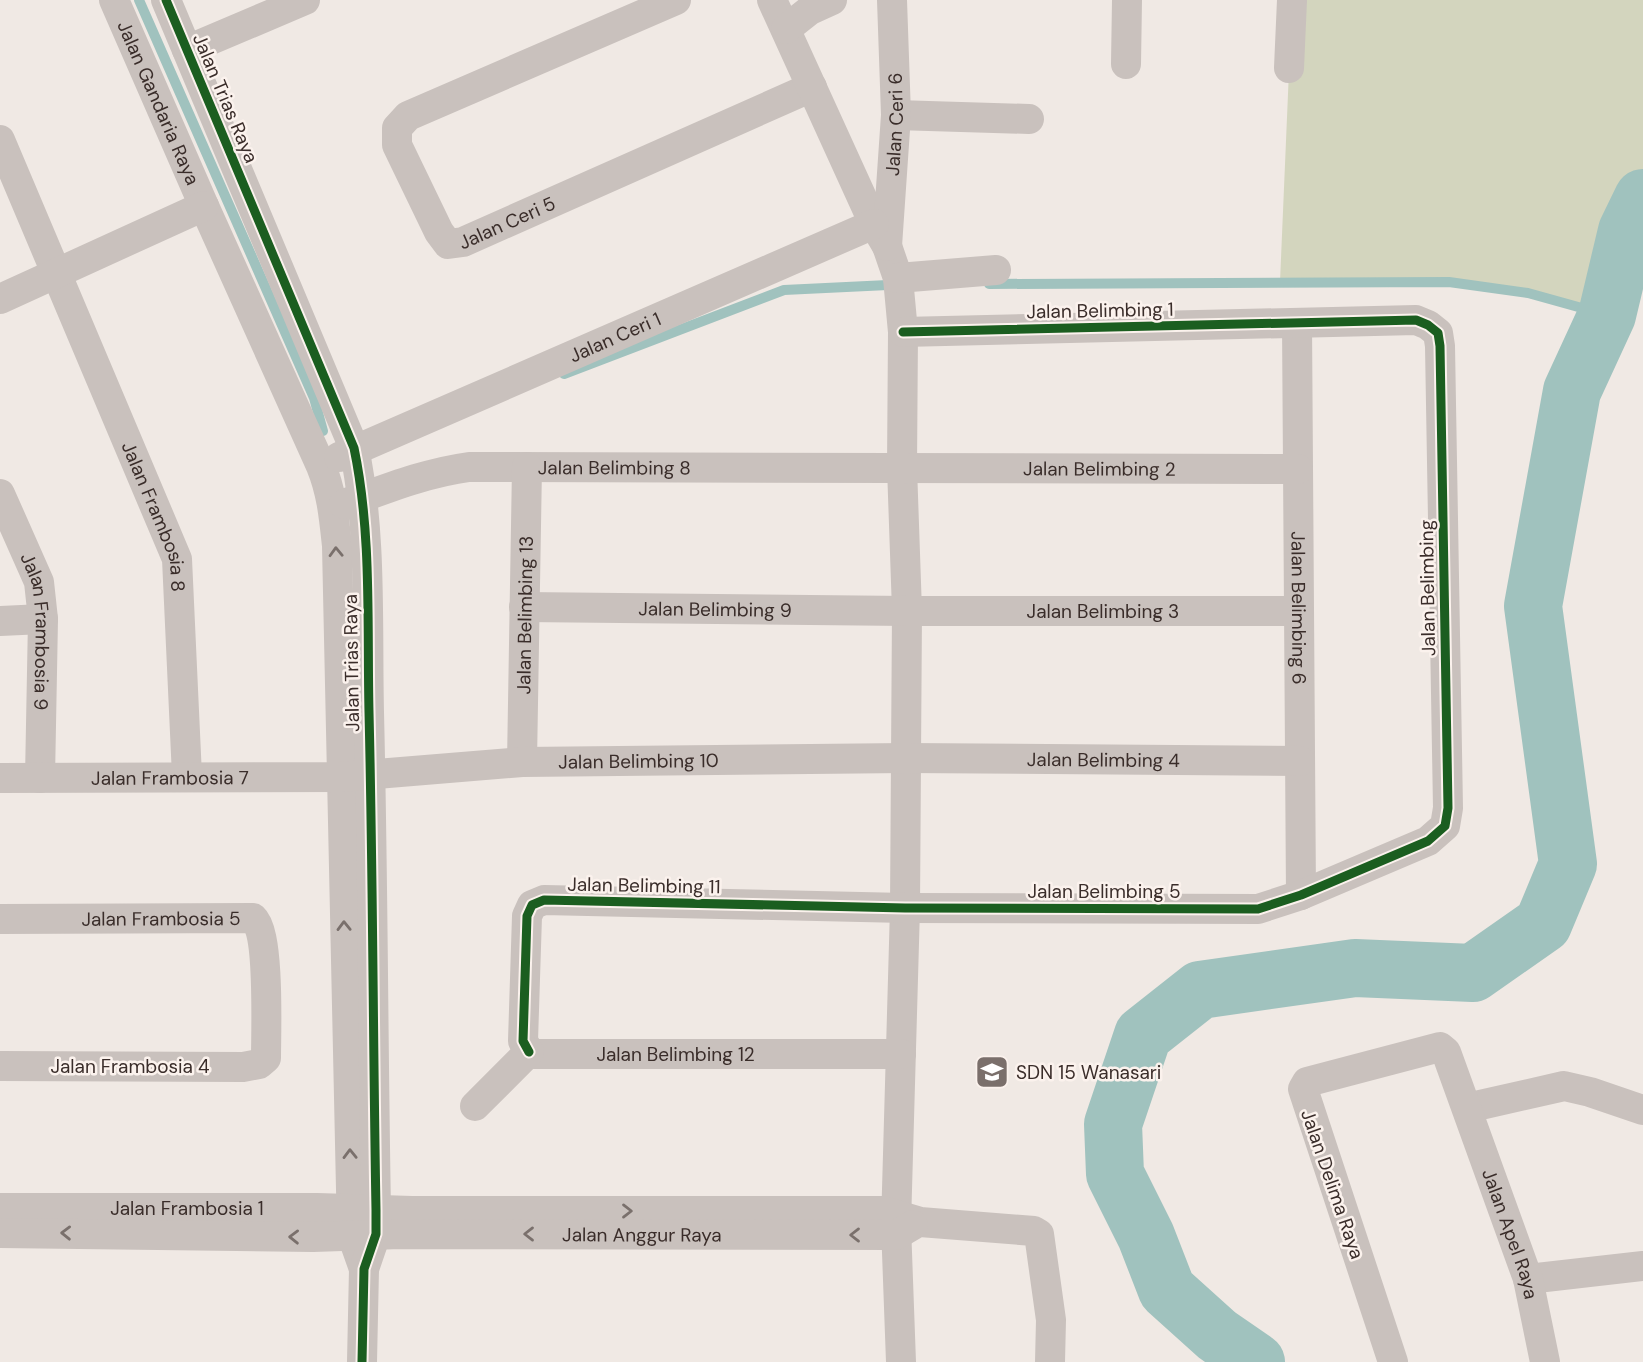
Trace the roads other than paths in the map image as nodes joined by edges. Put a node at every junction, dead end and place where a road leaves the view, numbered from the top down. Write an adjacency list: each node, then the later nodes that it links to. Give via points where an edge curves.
1 (114, 0): 18 (street, Jalan Gandaria Raya)
2 (166, 0): 11 (street, Jalan Trias Raya)
3 (304, 0): 11 (street)
4 (676, 0): 14 (street, Jalan Ceri 5, via 408,116 397,128 397,145 448,244 463,242)
5 (772, 0): 10 (street)
6 (832, 0): 10 (street)
7 (892, 0): 15 (street, Jalan Ceri 6)
8 (1127, 0): 12 (street)
9 (1292, 0): 13 (street)
10 (786, 29): 14 (street)
11 (187, 50): 26 (street, Jalan Trias Raya)
12 (1126, 64)
13 (1289, 68)
14 (812, 87): 19 (street)
15 (897, 116): 16 (street); 19 (street, Jalan Ceri 6)
16 (1028, 119)
17 (0, 140): 21 (street, Jalan Frambosia 8)
18 (204, 206): 21 (street); 27 (street, Jalan Trias Raya)
19 (881, 235): 22 (street); 26 (street, Jalan Ceri 1)
20 (996, 270): 22 (street)
21 (58, 273): 23 (street); 43 (street, Jalan Frambosia 8, via 177,559)
22 (898, 278): 25 (street)
23 (0, 299)
24 (1297, 323): 25 (street, Jalan Belimbing 1); 30 (street, Jalan Belimbing 6); 47 (street, Jalan Belimbing, via 1416,320 1438,333 1448,808 1445,826 1428,841)
25 (903, 332): 29 (street)
26 (354, 448): 27 (street, Jalan Ceri 1); 32 (street, Jalan Trias Raya)
27 (321, 466): 33 (street, Jalan Trias Raya)
28 (527, 467): 29 (street, Jalan Belimbing 8); 32 (street, Jalan Belimbing 8, via 439,471); 34 (street, Jalan Belimbing 13)
29 (902, 467): 30 (street, Jalan Belimbing 2); 35 (street)
30 (1298, 469): 36 (street, Jalan Belimbing 6)
31 (0, 494): 37 (street, Jalan Frambosia 9, via 39,582)
32 (362, 498): 33 (street, Jalan Belimbing 8); 42 (street, Jalan Trias Raya)
33 (334, 508): 44 (street, Jalan Trias Raya, one-way to 33)
34 (524, 607): 35 (street, Jalan Belimbing 9); 41 (street, Jalan Belimbing 13)
35 (907, 611): 36 (street, Jalan Belimbing 3); 39 (street)
36 (1298, 611): 40 (street, Jalan Belimbing 6)
37 (43, 619): 38 (street); 46 (street, Jalan Frambosia 9)
38 (0, 621)
39 (906, 758): 40 (street, Jalan Belimbing 4); 41 (street, Jalan Belimbing 10); 48 (street)
40 (1300, 761): 47 (street, Jalan Belimbing 6)
41 (522, 762): 42 (street, Jalan Belimbing 10)
42 (371, 774): 44 (street, Jalan Frambosia 7); 59 (street, Jalan Trias Raya)
43 (187, 776): 44 (street, Jalan Frambosia 7); 46 (street, Jalan Frambosia 7)
44 (340, 777): 59 (street, Jalan Trias Raya, one-way to 44)
45 (0, 778): 46 (street, Jalan Frambosia 7)
46 (40, 778)
47 (1301, 895): 48 (street, Jalan Belimbing 5, via 1258,909)
48 (905, 908): 50 (street, Jalan Belimbing 11, via 544,900 532,905 527,916 523,1041); 51 (street)
49 (0, 919): 52 (street, Jalan Frambosia 5, via 253,918 264,953 267,1058)
50 (529, 1052): 51 (street, Jalan Belimbing 12); 54 (street)
51 (901, 1054): 58 (street)
52 (259, 1064): 53 (street, Jalan Frambosia 4)
53 (0, 1066)
54 (475, 1106)
55 (1467, 1108): 56 (street, via 1564,1086); 62 (street, Jalan Apel Raya); 66 (street, Jalan Delima Raya, via 1440,1046 1307,1082 1303,1089)
56 (1643, 1110)
57 (0, 1208): 59 (street, Jalan Frambosia 1)
58 (902, 1224): 59 (street, Jalan Anggur Raya, via 867,1211); 64 (street); 65 (street, Jalan Anggur Raya, via 959,1224 1039,1234 1051,1320)
59 (363, 1225): 60 (street, Jalan Frambosia 1, one-way to 60, via 313,1237); 63 (street, Jalan Trias Raya)
60 (0, 1233)
61 (1643, 1266): 62 (street)
62 (1528, 1279): 67 (street, Jalan Apel Raya)
63 (362, 1362)
64 (901, 1362)
65 (1050, 1362)
66 (1393, 1362)
67 (1545, 1362)

